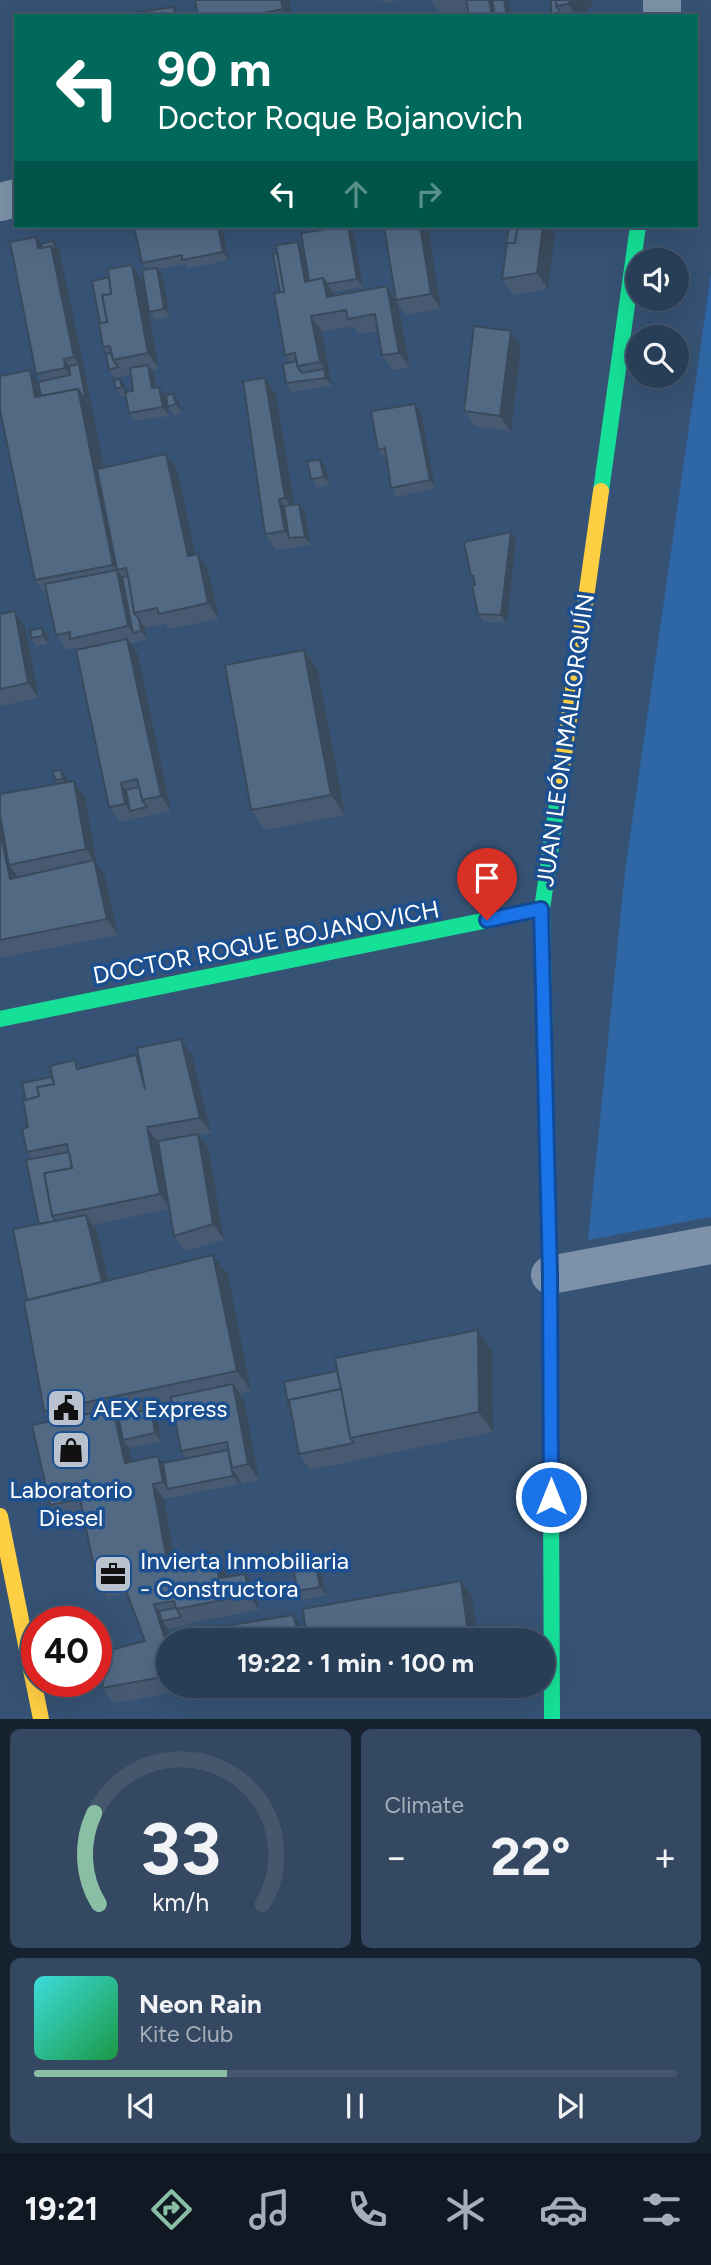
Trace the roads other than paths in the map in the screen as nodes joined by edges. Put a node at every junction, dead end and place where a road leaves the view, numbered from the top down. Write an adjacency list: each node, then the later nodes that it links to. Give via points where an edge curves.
1 (638, 228): 2 (street, JUAN LEÓN MALLORQUÍN)
2 (541, 909): 3 (street, DOCTOR ROQUE BOJANOVICH); 5 (street, JUAN LEÓN MALLORQUÍN)
3 (0, 1019)
4 (711, 1245): 5 (street)
5 (550, 1275): 8 (street, JUAN LEÓN MALLORQUÍN)
6 (0, 1516): 7 (street)
7 (41, 1719)
8 (552, 1719)

